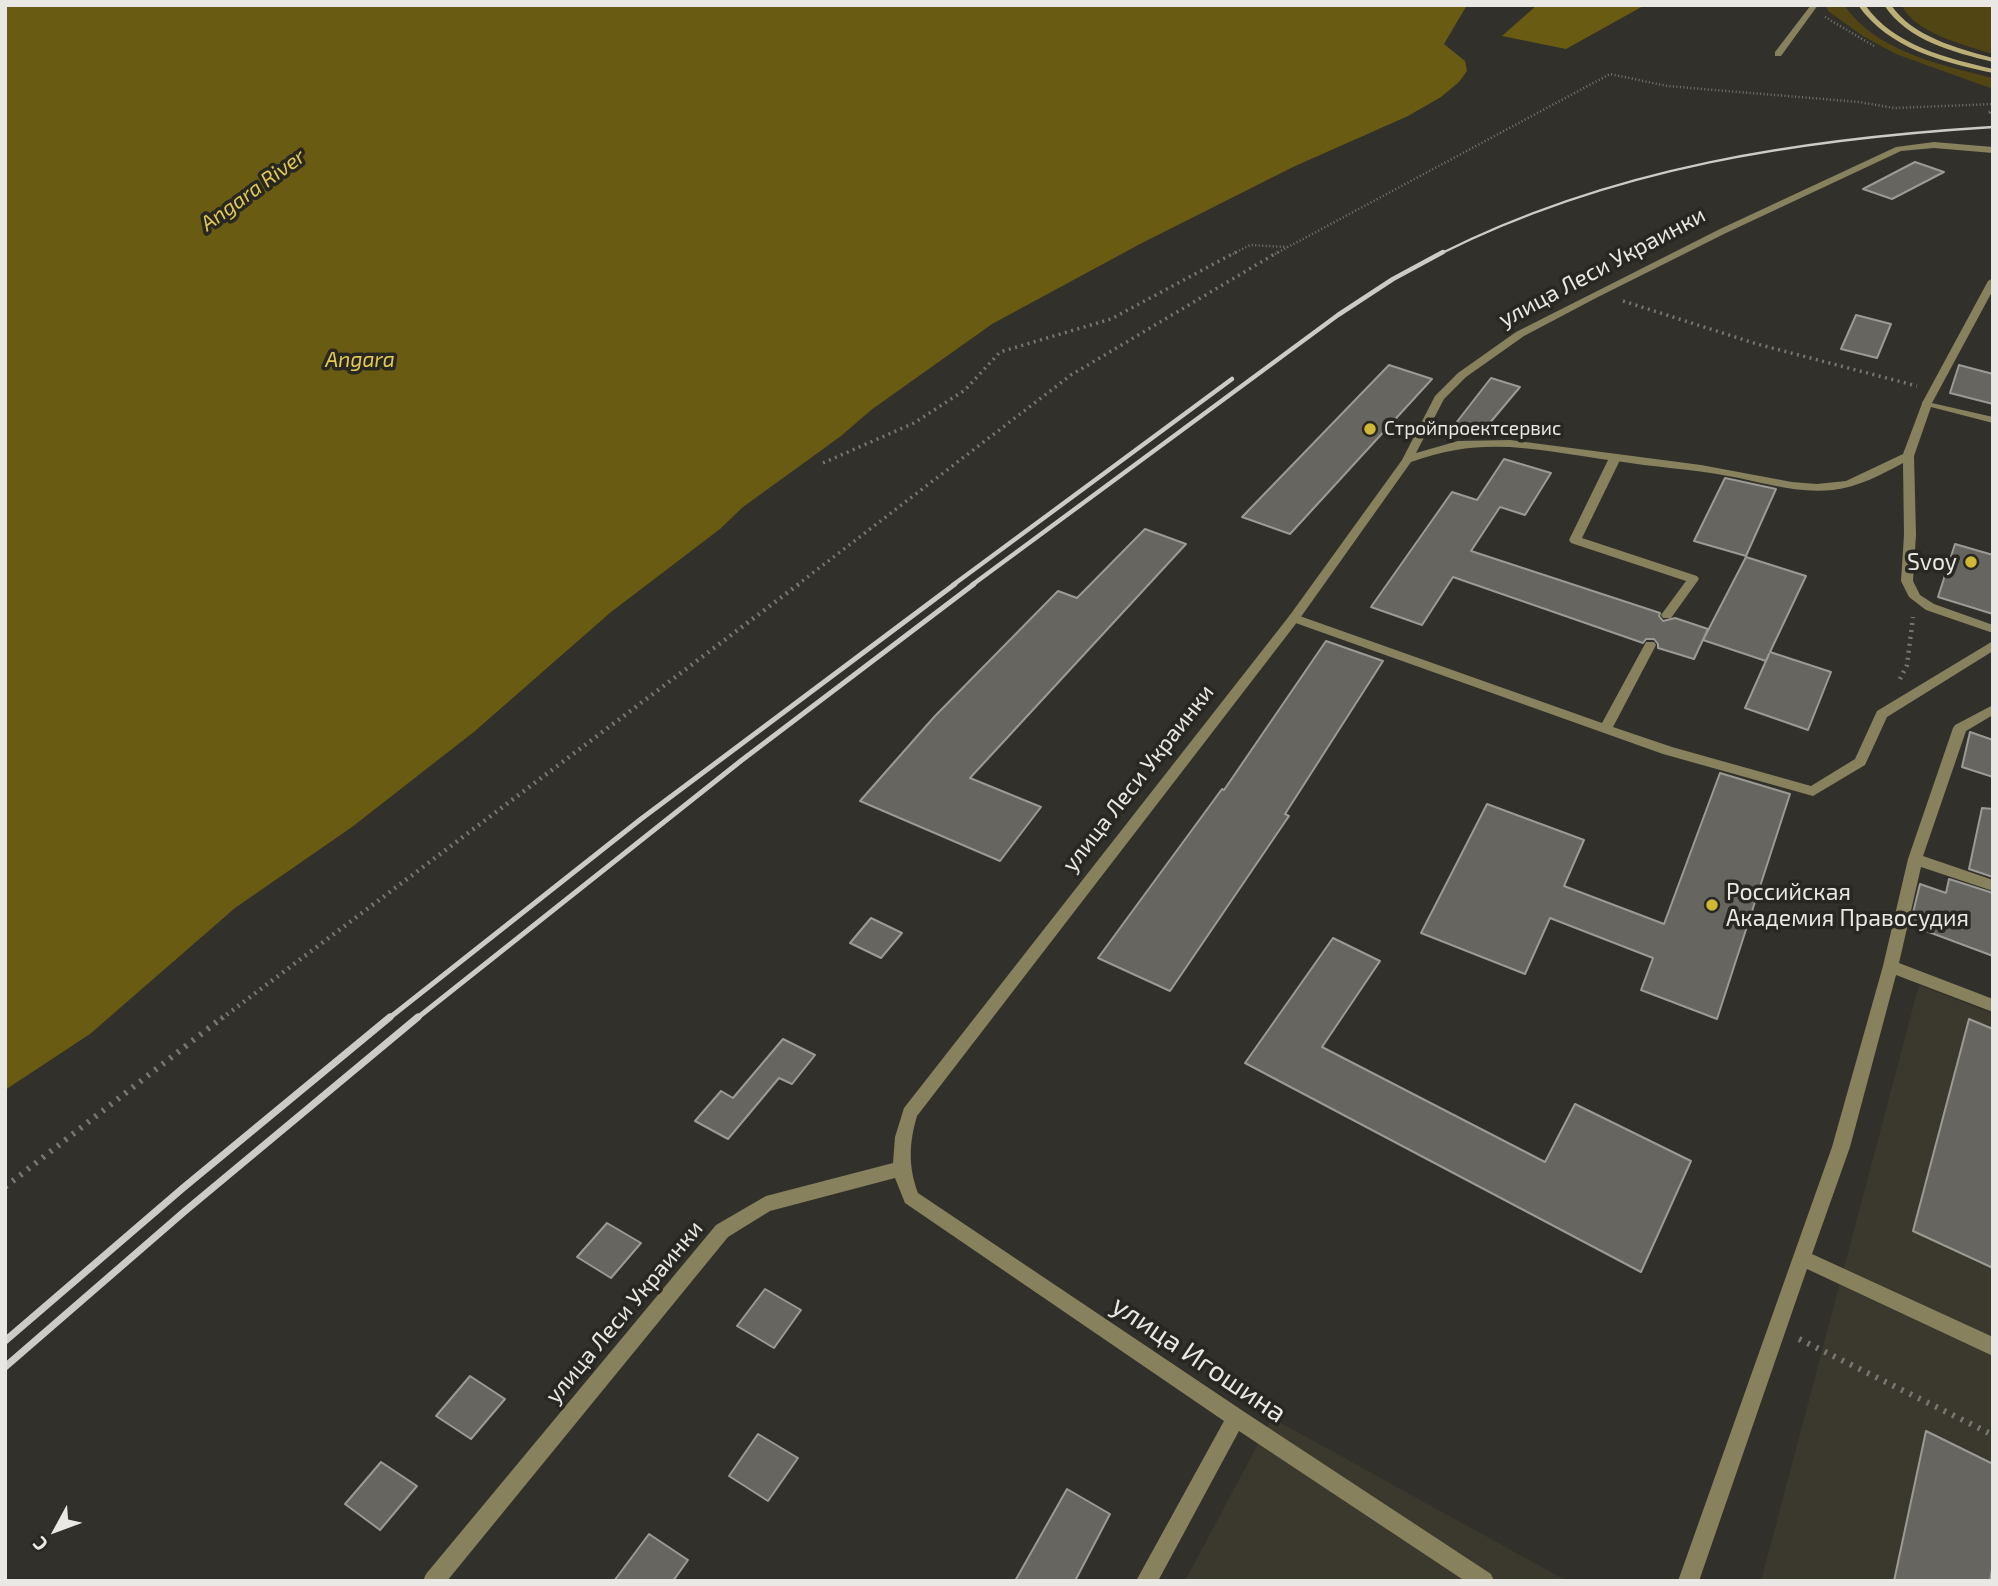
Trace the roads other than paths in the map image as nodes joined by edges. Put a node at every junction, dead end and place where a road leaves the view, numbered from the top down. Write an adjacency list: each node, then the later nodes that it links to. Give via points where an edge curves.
1 (1815, 5): 4 (street)
2 (1861, 5): 6 (main road, via 1876,24 1900,39)
3 (1887, 5): 5 (main road, via 1900,21 1923,35)
4 (1778, 54)
5 (1993, 60)
6 (1993, 71)
7 (1993, 150): 13 (street, улица Леси Украинки, via 1934,145 1899,149 1723,231 1520,334 1462,375 1439,398)
8 (1993, 281): 9 (street)
9 (1927, 403): 10 (street); 11 (street)
10 (1993, 420)
11 (1908, 456): 12 (street, via 1833,487 1809,488); 16 (street, via 1907,581 1915,597 1930,607)
12 (1615, 458): 13 (street, via 1475,441); 14 (street, via 1575,540 1693,579)
13 (1406, 460): 15 (street, улица Леси Украинки)
14 (1667, 615)
15 (1294, 618): 20 (street); 25 (street, улица Леси Украинки, via 911,1113 900,1142)
16 (1993, 629)
17 (1650, 645): 20 (street)
18 (1992, 648): 20 (street, via 1882,714 1860,762 1813,791)
19 (1993, 709): 21 (street, via 1960,728)
20 (1605, 729)
21 (1915, 859): 22 (street); 23 (street)
22 (1993, 886)
23 (1891, 966): 24 (street); 26 (street, via 1841,1147)
24 (1993, 1006)
25 (900, 1169): 28 (street, улица Игошина, via 911,1198); 29 (street, улица Леси Украинки, via 765,1204 722,1231)
26 (1802, 1258): 27 (street); 32 (street)
27 (1993, 1347)
28 (1236, 1418): 30 (street); 31 (street, улица Игошина)
29 (433, 1581)
30 (1146, 1581)
31 (1484, 1581)
32 (1688, 1581)

